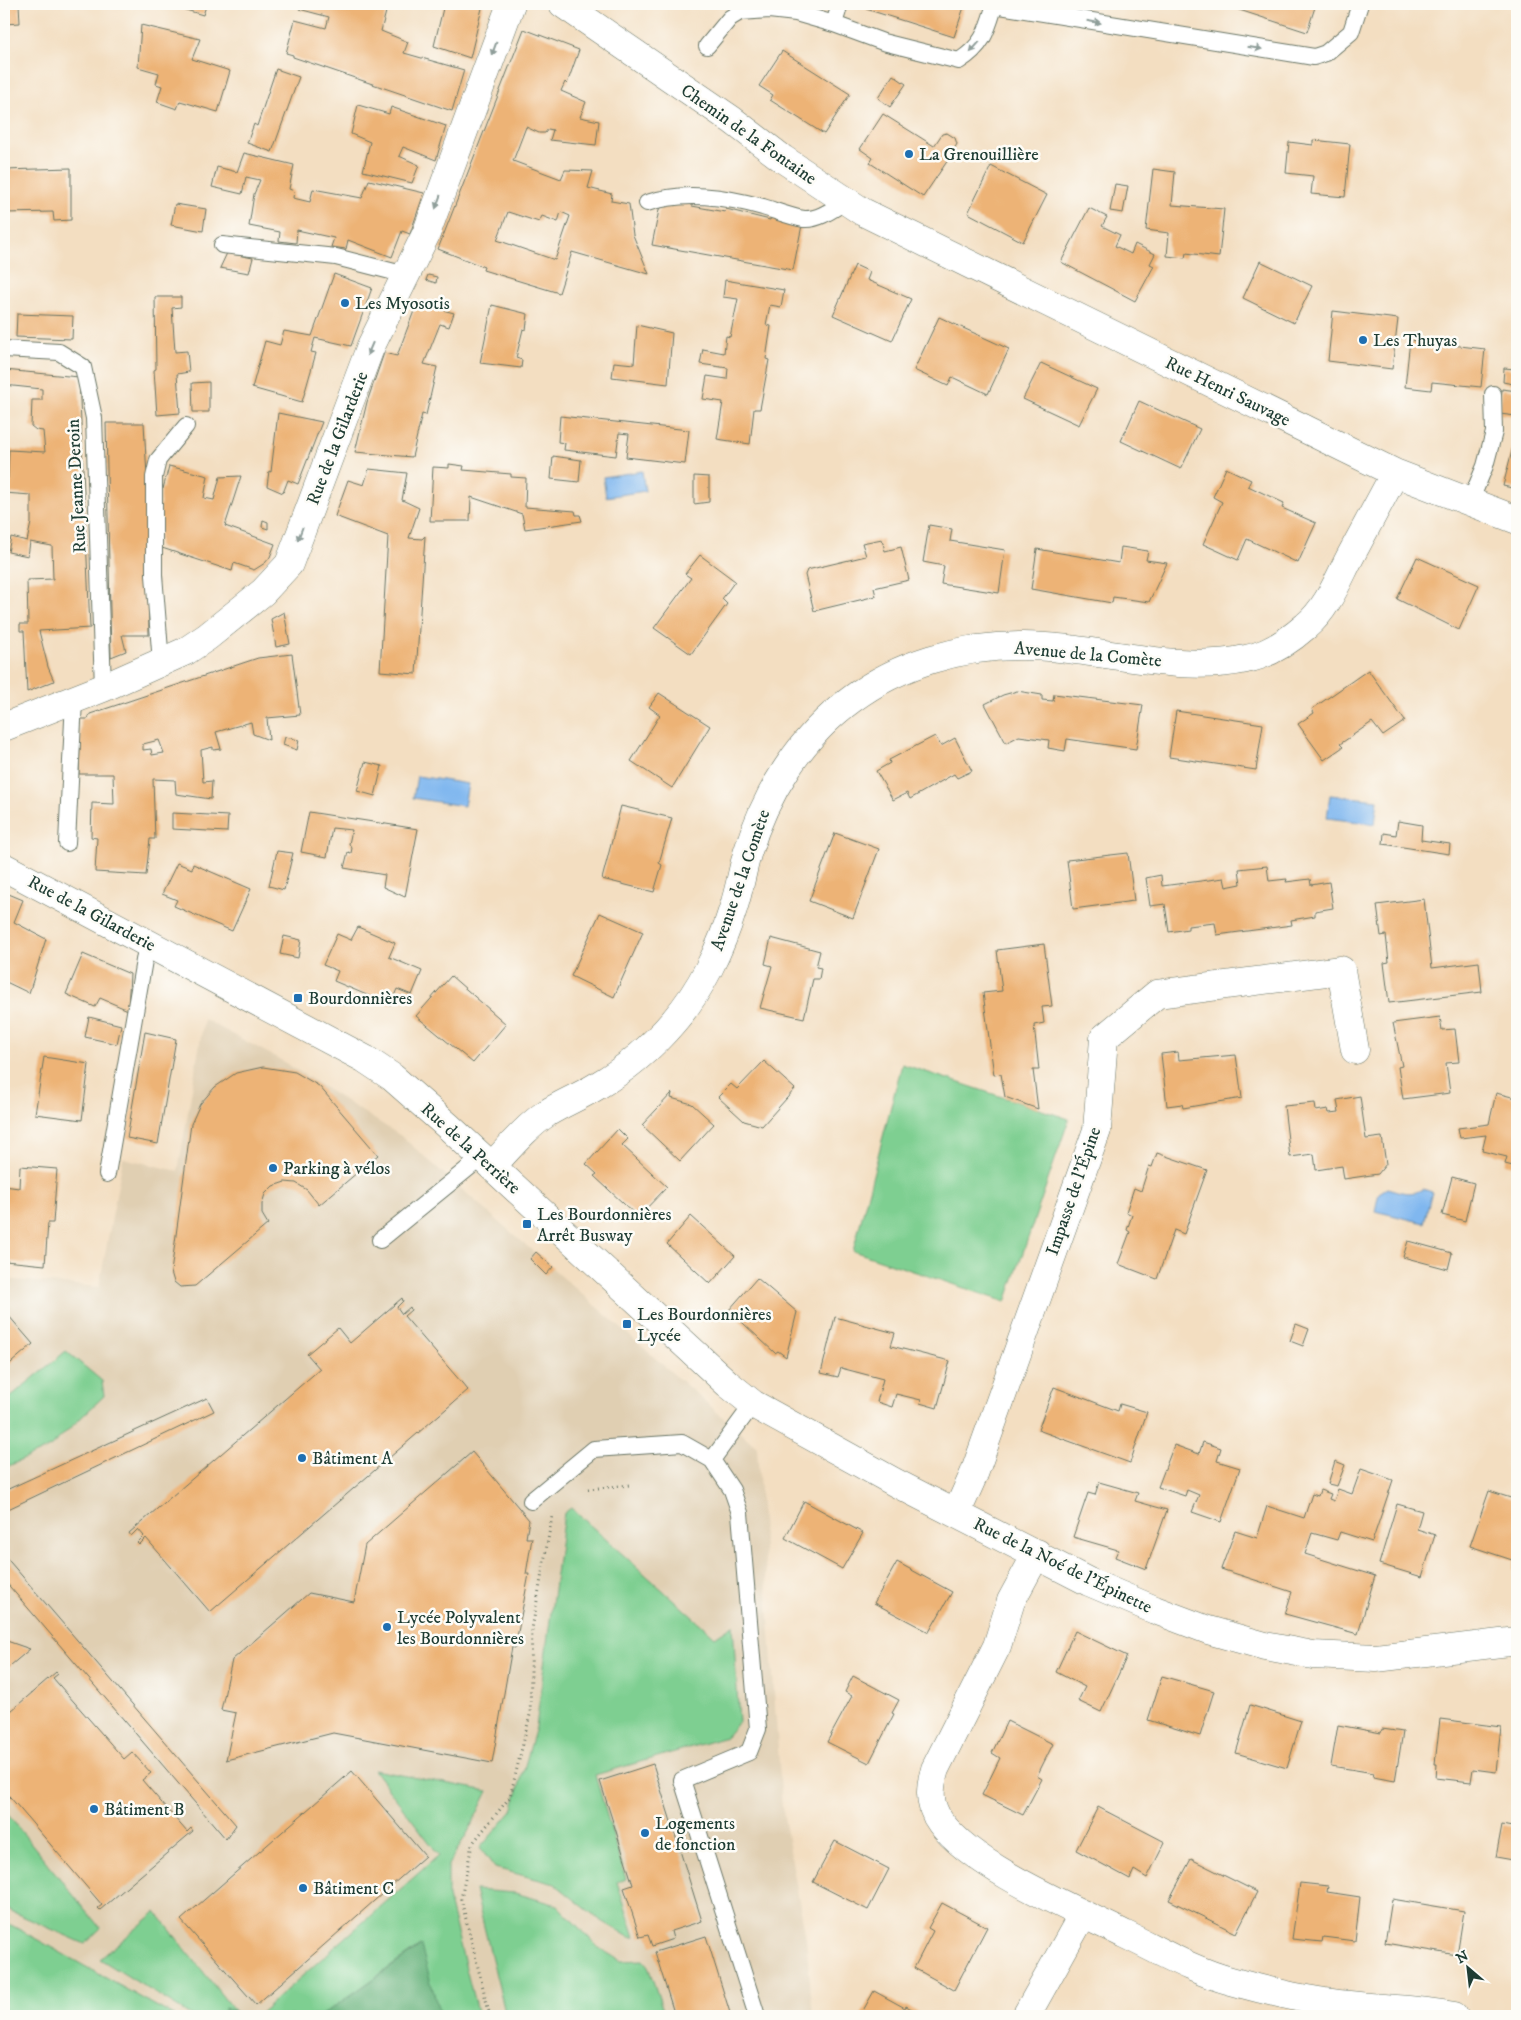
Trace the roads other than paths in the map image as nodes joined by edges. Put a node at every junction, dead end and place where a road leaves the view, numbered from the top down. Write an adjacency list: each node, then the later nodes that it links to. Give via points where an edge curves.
1 (511, 4): 12 (street, Rue de la Gilarderie, one-way to 12, via 426,234)
2 (563, 4): 8 (street, Chemin de la Fontaine)
3 (840, 4): 6 (lane)
4 (1360, 4): 5 (lane, one-way to 4, via 1314,57 1326,52 1351,32)
5 (995, 5): 6 (lane, one-way to 6, via 986,34 973,52 959,60 883,42)
6 (834, 24): 7 (lane, via 787,12 740,12 730,18)
7 (707, 46)
8 (846, 201): 9 (lane, via 820,216 804,219 753,204 693,196 662,197); 11 (street, Chemin de la Fontaine)
9 (647, 203)
10 (222, 245): 12 (lane, via 336,257)
11 (943, 250): 16 (street, Rue Henri Sauvage)
12 (406, 274): 19 (street, Rue de la Gilarderie, one-way to 19, via 370,348 289,564 263,592 207,637)
13 (4, 349): 20 (lane, Rue Jeanne Deroin, via 59,352 83,367 94,418)
14 (1493, 394): 17 (lane, via 1494,432 1485,466)
15 (186, 426): 19 (lane, via 158,460 154,477 154,576)
16 (1395, 473): 17 (street, Rue Henri Sauvage); 28 (street, Avenue de la Comète, via 1330,596 1309,624 1277,647 1256,656 1209,665 1020,646 973,650 929,659 852,699 791,760 764,809 733,910 710,964 675,1021 636,1059 598,1086 545,1114)
17 (1470, 502): 18 (street, Rue Henri Sauvage)
18 (1517, 520)
19 (161, 663): 20 (street, Rue de la Gilarderie)
20 (103, 688): 21 (street, Rue de la Gilarderie)
21 (74, 700): 22 (street, Rue de la Gilarderie); 23 (lane)
22 (4, 727)
23 (67, 843)
24 (4, 867): 25 (street, Rue de la Gilarderie)
25 (147, 943): 26 (street, Rue de la Gilarderie); 29 (lane)
26 (181, 960): 28 (street, Rue de la Perrière, via 365,1059 392,1077)
27 (1355, 1050): 35 (street, Impasse de l'Épine, via 1341,970 1157,994 1104,1038 1096,1130 977,1465)
28 (487, 1162): 30 (lane); 31 (street, Rue de la Perrière)
29 (107, 1174)
30 (380, 1240)
31 (728, 1384): 32 (street, Rue de la Noé de l'Épinette)
32 (753, 1404): 33 (lane); 35 (street, Rue de la Noé de l'Épinette, via 896,1483)
33 (712, 1460): 34 (lane, via 682,1443 594,1449); 39 (lane, via 732,1490 740,1513 758,1729 749,1752 682,1780)
34 (531, 1502)
35 (957, 1512): 36 (street, Rue de la Noé de l'Épinette)
36 (1037, 1553): 37 (street, Rue de la Noé de l'Épinette, via 1089,1582 1208,1630 1313,1655 1376,1658); 38 (street, via 1011,1601 997,1646 935,1769 930,1786 932,1806 940,1822 954,1837 1002,1872)
37 (1517, 1640)
38 (1083, 1914): 40 (street); 41 (street, via 1189,1965 1229,1980 1320,2001)
39 (757, 2016)
40 (1026, 2016)
41 (1454, 2016)

